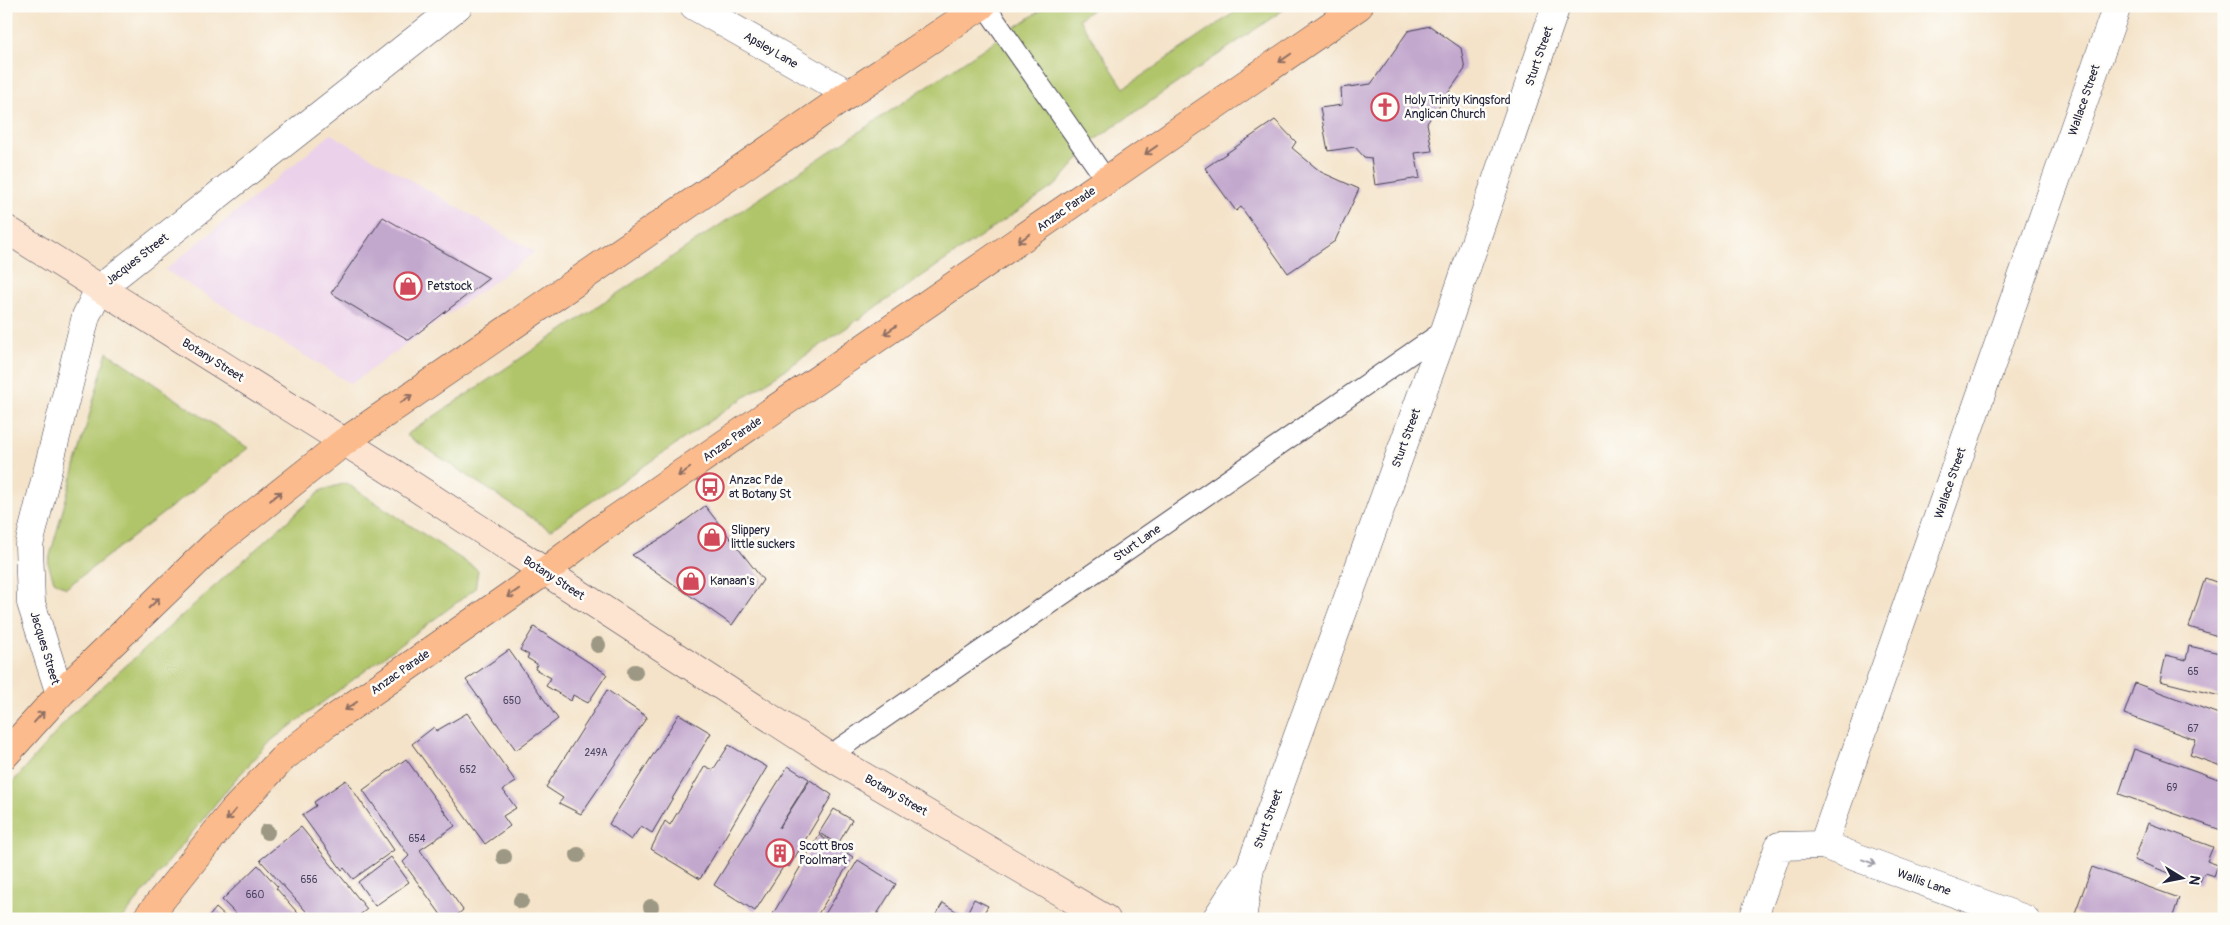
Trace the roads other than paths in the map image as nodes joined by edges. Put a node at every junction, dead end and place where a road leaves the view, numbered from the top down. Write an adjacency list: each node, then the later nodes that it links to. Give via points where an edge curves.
1 (458, 6): 10 (street, Jacques Street)
2 (694, 6): 7 (street, Apsley Lane)
3 (983, 6): 7 (main road); 8 (lane)
4 (1359, 6): 8 (main road, Anzac Parade, one-way to 8)
5 (1556, 6): 11 (street, Sturt Street)
6 (2117, 6): 17 (street, Wallace Street)
7 (849, 94): 12 (main road, one-way to 7)
8 (1107, 181): 13 (main road, Anzac Parade, one-way to 13, via 594,533)
9 (6, 229): 10 (street, Botany Street)
10 (99, 289): 12 (street, Botany Street); 14 (street, Jacques Street, via 86,316 29,545 31,603)
11 (1445, 330): 16 (lane, Sturt Lane); 18 (street, Sturt Street)
12 (344, 442): 13 (street, Botany Street); 14 (main road, one-way to 12, via 214,545)
13 (544, 572): 16 (street, Botany Street); 19 (main road, Anzac Parade, one-way to 19, via 326,724 283,758 234,811)
14 (60, 694): 15 (main road, one-way to 14)
15 (6, 754)
16 (829, 756): 20 (street, Botany Street)
17 (1823, 844): 23 (street, via 1779,846); 24 (street, Wallis Lane, one-way to 24)
18 (1250, 868): 21 (street, Sturt Street); 22 (street, Sturt Street)
19 (146, 919)
20 (1106, 919)
21 (1216, 919)
22 (1242, 919)
23 (1753, 919)
24 (2025, 919)

